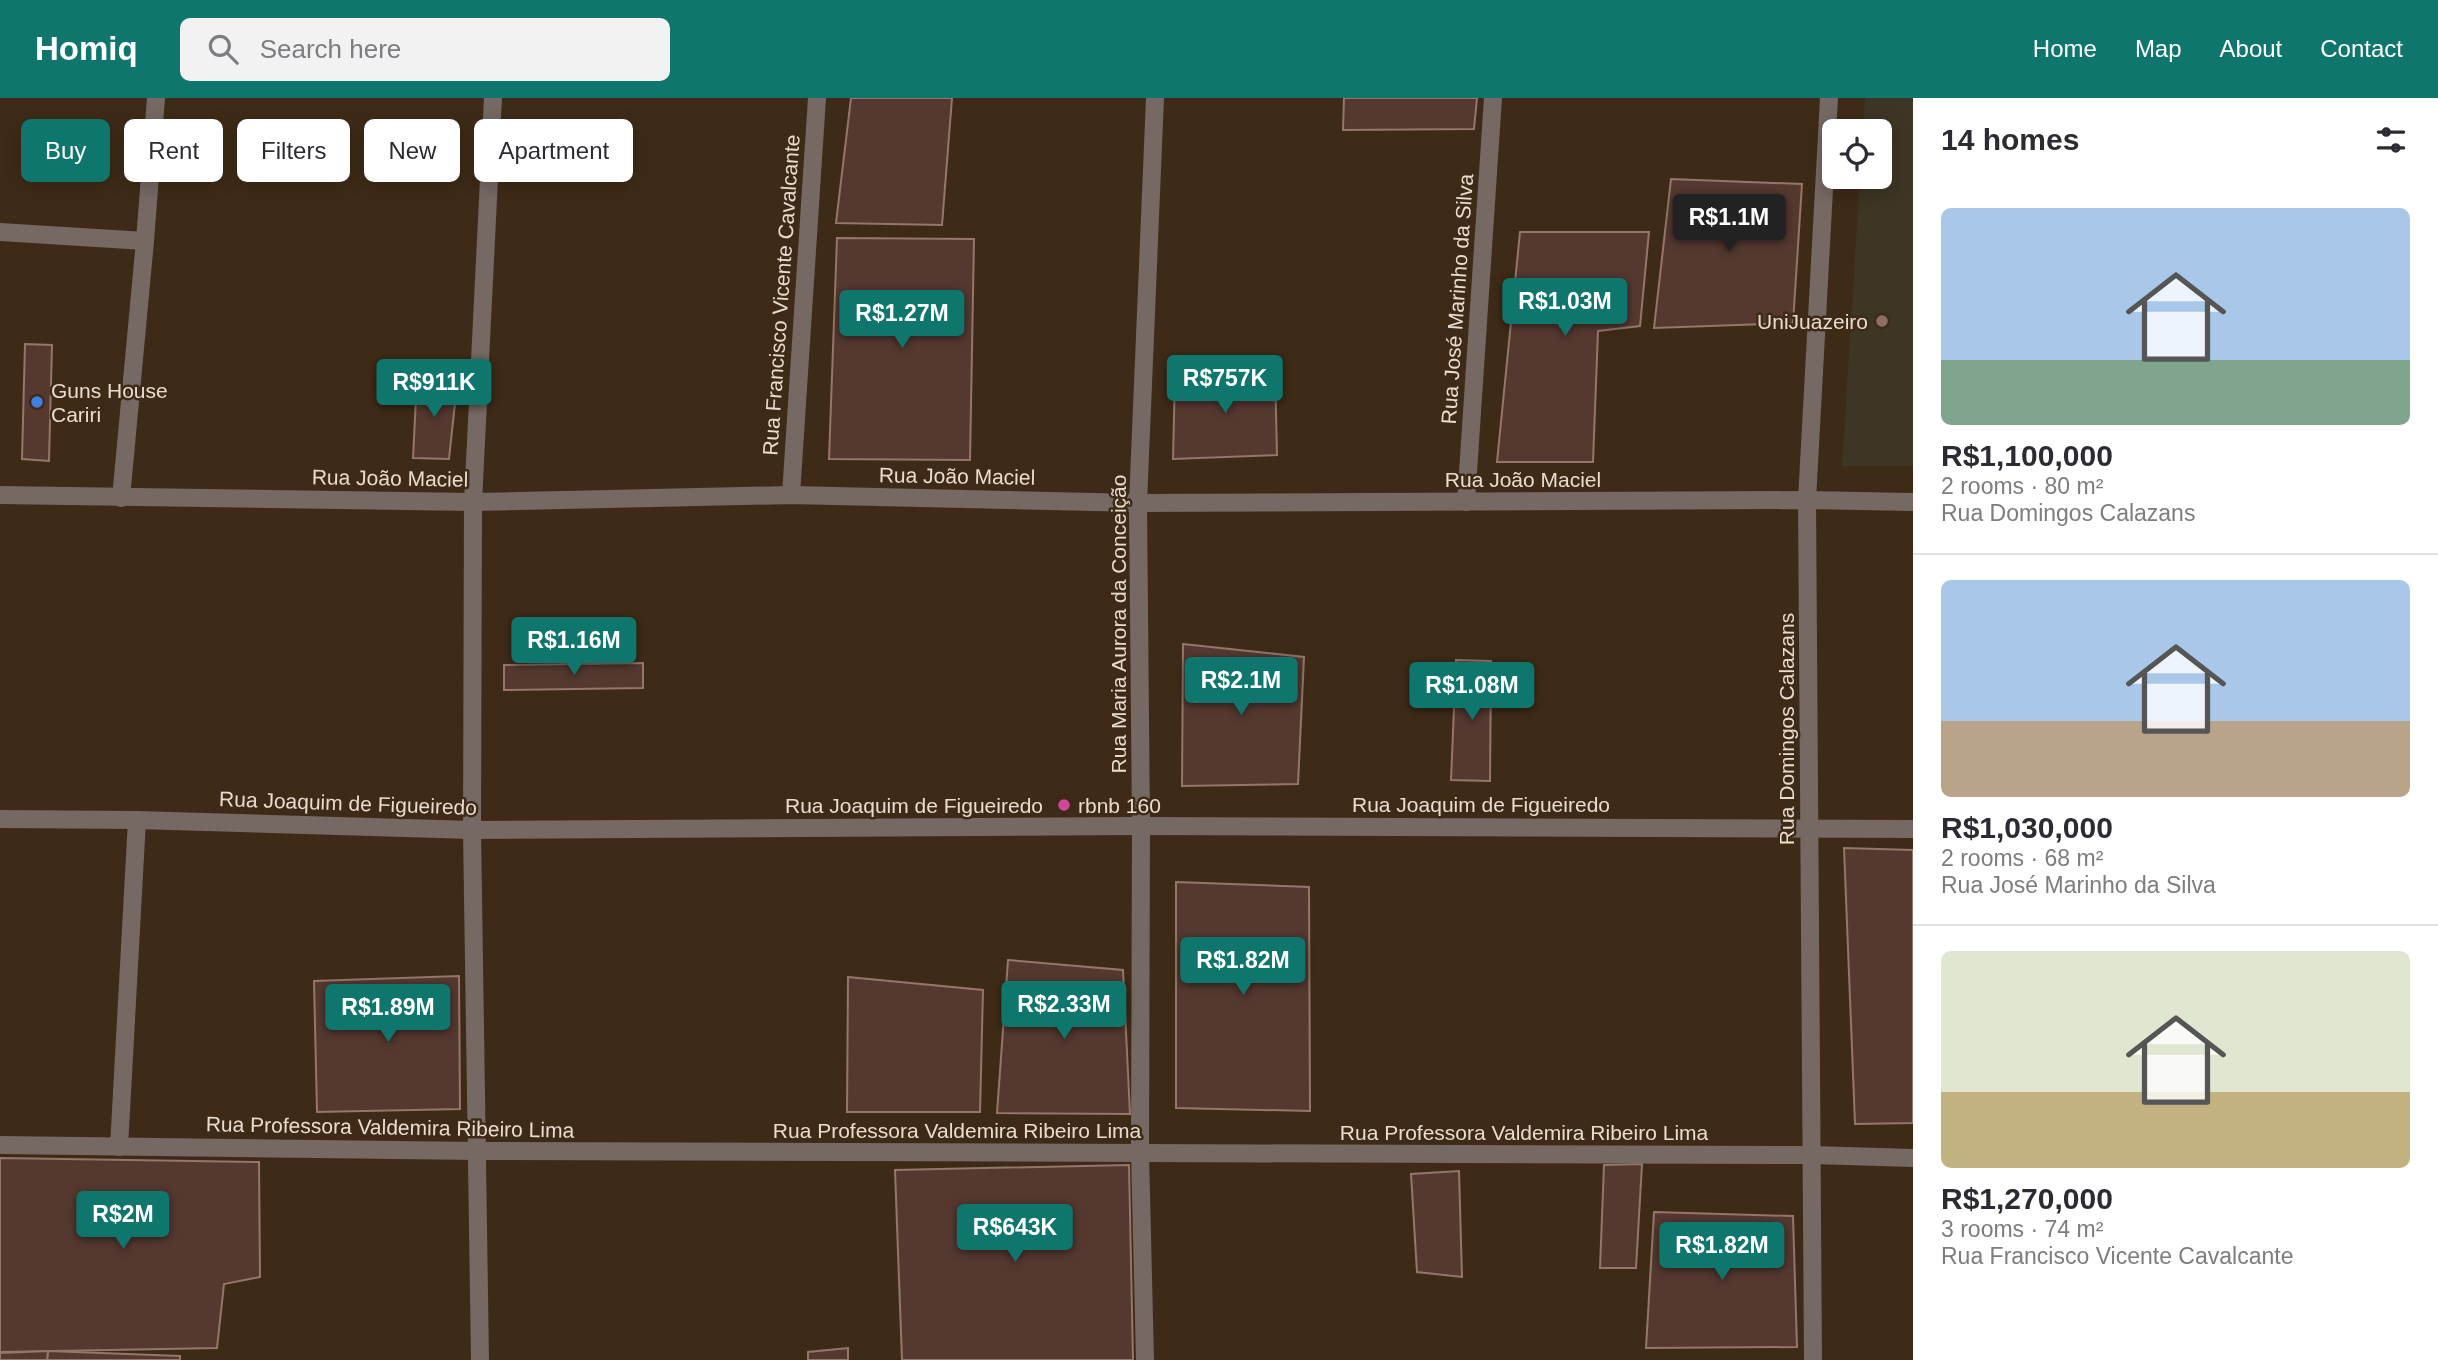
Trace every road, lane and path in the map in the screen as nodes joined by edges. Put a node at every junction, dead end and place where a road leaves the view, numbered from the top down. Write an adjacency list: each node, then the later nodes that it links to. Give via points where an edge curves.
1 (156, 98): 8 (street)
2 (493, 98): 13 (street)
3 (817, 98): 10 (street, Rua Francisco Vicente Cavalcante)
4 (1154, 98): 16 (street, Rua Maria Aurora da Conceição)
5 (1493, 98): 14 (street, Rua José Marinho da Silva)
6 (1829, 98): 12 (street, Rua Domingos Calazans)
7 (0, 232): 8 (street)
8 (145, 241): 11 (street)
9 (0, 495): 11 (street, Rua João Maciel)
10 (791, 495): 13 (street, Rua João Maciel); 16 (street, Rua João Maciel)
11 (121, 498): 13 (street, Rua João Maciel)
12 (1807, 500): 14 (street, Rua João Maciel); 15 (street, Rua João Maciel); 20 (street, Rua Domingos Calazans)
13 (472, 502): 22 (street)
14 (1466, 502): 16 (street, Rua João Maciel)
15 (1913, 502)
16 (1138, 503): 19 (street, Rua Maria Aurora da Conceição)
17 (0, 819): 18 (street, Rua Joaquim de Figueiredo)
18 (137, 820): 22 (street, Rua Joaquim de Figueiredo); 24 (street)
19 (1141, 826): 20 (street, Rua Joaquim de Figueiredo); 22 (street, Rua Joaquim de Figueiredo); 26 (street, Rua Maria Aurora da Conceição)
20 (1810, 827): 21 (street, Rua Joaquim de Figueiredo); 27 (street, Rua Domingos Calazans)
21 (1913, 829)
22 (472, 830): 25 (street)
23 (0, 1145): 24 (street, Rua Professora Valdemira Ribeiro Lima)
24 (119, 1147): 25 (street, Rua Professora Valdemira Ribeiro Lima)
25 (477, 1151): 26 (street, Rua Professora Valdemira Ribeiro Lima); 29 (street)
26 (1140, 1153): 27 (street, Rua Professora Valdemira Ribeiro Lima); 30 (street, Rua Maria Aurora da Conceição)
27 (1813, 1155): 28 (street, Rua Professora Valdemira Ribeiro Lima); 31 (street, Rua Domingos Calazans)
28 (1913, 1158)
29 (480, 1360)
30 (1145, 1360)
31 (1814, 1360)

